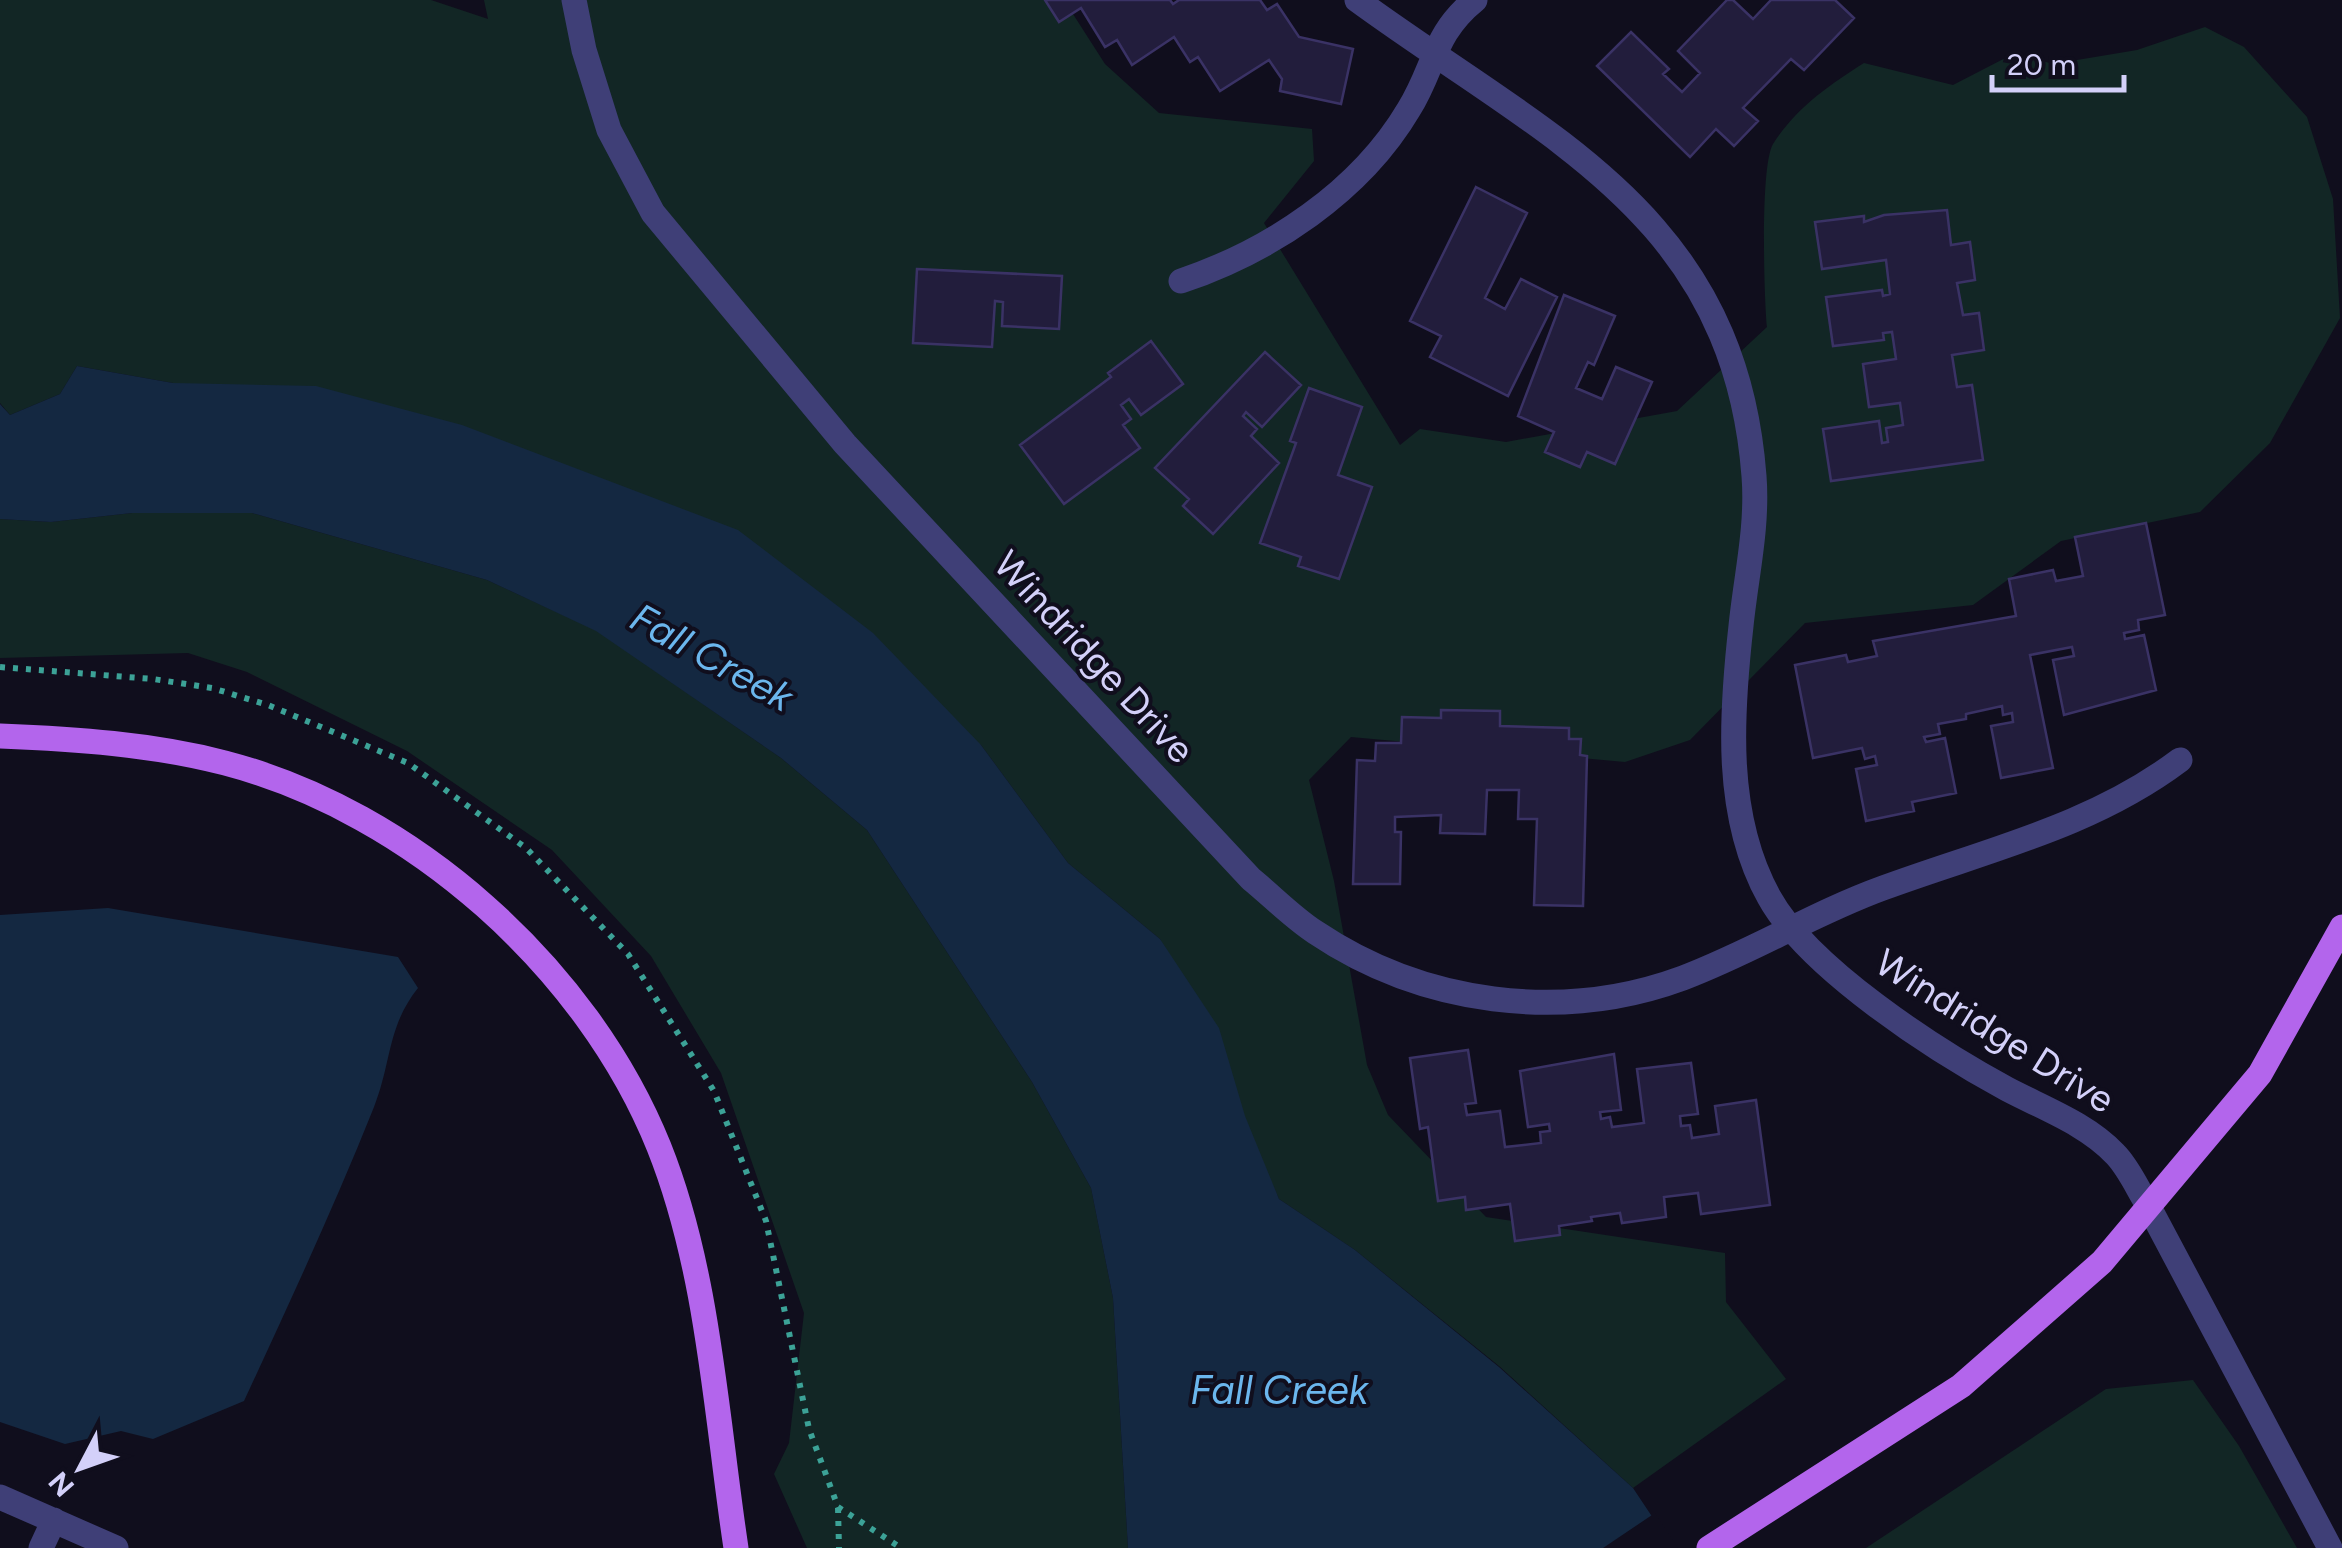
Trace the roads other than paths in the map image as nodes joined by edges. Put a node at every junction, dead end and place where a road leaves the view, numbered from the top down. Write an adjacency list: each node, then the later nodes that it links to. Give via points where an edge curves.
1 (574, 0): 9 (street, Windridge Drive, via 608,130 653,213 858,458 1251,879 1312,931 1365,962 1441,991 1521,1003 1642,991)
2 (1356, 0): 4 (street)
3 (1475, 0): 4 (street, via 1448,24)
4 (1432, 55): 5 (street, via 1402,122 1341,189 1272,240); 9 (street, via 1572,149 1634,201 1679,256 1726,343 1745,408 1754,485 1736,652 1734,767 1750,858)
5 (1181, 282)
6 (0, 736): 15 (main road, via 179,752 320,797 446,876 551,976 616,1062 665,1165 701,1312)
7 (2180, 760): 9 (street, Windridge Drive, via 2122,799 2054,832 1884,887)
8 (2342, 927): 10 (main road, via 2260,1074)
9 (1789, 929): 10 (street, Windridge Drive, via 1887,1011 2001,1086 2097,1138)
10 (2150, 1207): 16 (main road, via 2074,1290 1983,1368); 17 (street, Windridge Drive)
11 (0, 1497): 12 (street)
12 (54, 1520): 13 (street); 14 (street)
13 (41, 1548)
14 (116, 1548)
15 (736, 1548)
16 (1708, 1548)
17 (2330, 1548)

